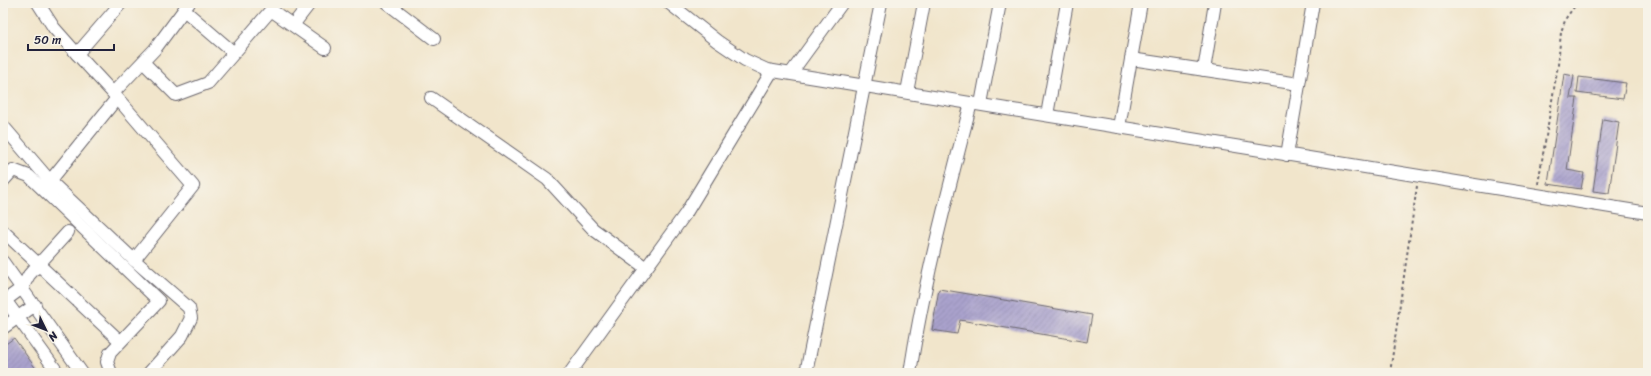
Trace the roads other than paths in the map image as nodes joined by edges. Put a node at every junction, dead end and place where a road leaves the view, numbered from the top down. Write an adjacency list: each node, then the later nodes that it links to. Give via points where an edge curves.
1 (38, 3): 19 (street, via 54,28)
2 (121, 3): 19 (street)
3 (310, 3): 15 (street)
4 (387, 3): 16 (street)
5 (669, 3): 22 (street, via 745,60)
6 (842, 3): 24 (street)
7 (881, 3): 26 (street)
8 (924, 3): 27 (street)
9 (1000, 3): 30 (street)
10 (1066, 3): 31 (street)
11 (1141, 3): 20 (street)
12 (1215, 3): 23 (street)
13 (1313, 3): 25 (street)
14 (186, 7): 18 (street); 21 (street)
15 (293, 25): 17 (street); 18 (street, via 271,10)
16 (434, 39)
17 (325, 48)
18 (234, 53): 21 (street, via 208,82 176,95)
19 (77, 54): 28 (street)
20 (1131, 59): 23 (street); 33 (street)
21 (143, 62): 28 (street)
22 (772, 70): 24 (street); 43 (street, via 686,213)
23 (1204, 70): 25 (street)
24 (791, 73): 26 (street)
25 (1299, 84): 34 (street)
26 (864, 85): 27 (street); 55 (street)
27 (907, 92): 30 (street)
28 (115, 96): 36 (street); 40 (street, via 193,186)
29 (431, 98): 43 (street, via 547,179 593,229)
30 (976, 104): 31 (street); 56 (street, via 927,281)
31 (1047, 116): 33 (street)
32 (3, 126): 36 (street)
33 (1119, 127): 34 (street)
34 (1287, 155): 37 (street)
35 (3, 181): 49 (street, via 13,170 29,176 158,301)
36 (50, 181): 40 (street)
37 (1648, 213)
38 (3, 231): 42 (street)
39 (68, 232): 42 (street)
40 (134, 260): 53 (street, via 189,308 191,318 182,336)
41 (3, 262): 44 (street)
42 (38, 264): 44 (street); 49 (street)
43 (646, 268): 54 (street)
44 (22, 288): 45 (street); 46 (street)
45 (4, 300): 47 (street)
46 (34, 305): 47 (street); 51 (street)
47 (18, 318): 48 (street); 50 (street)
48 (3, 328)
49 (120, 342): 52 (street, via 110,352 107,362)
50 (58, 373)
51 (82, 373)
52 (111, 373)
53 (149, 373)
54 (570, 373)
55 (806, 373)
56 (910, 373)

